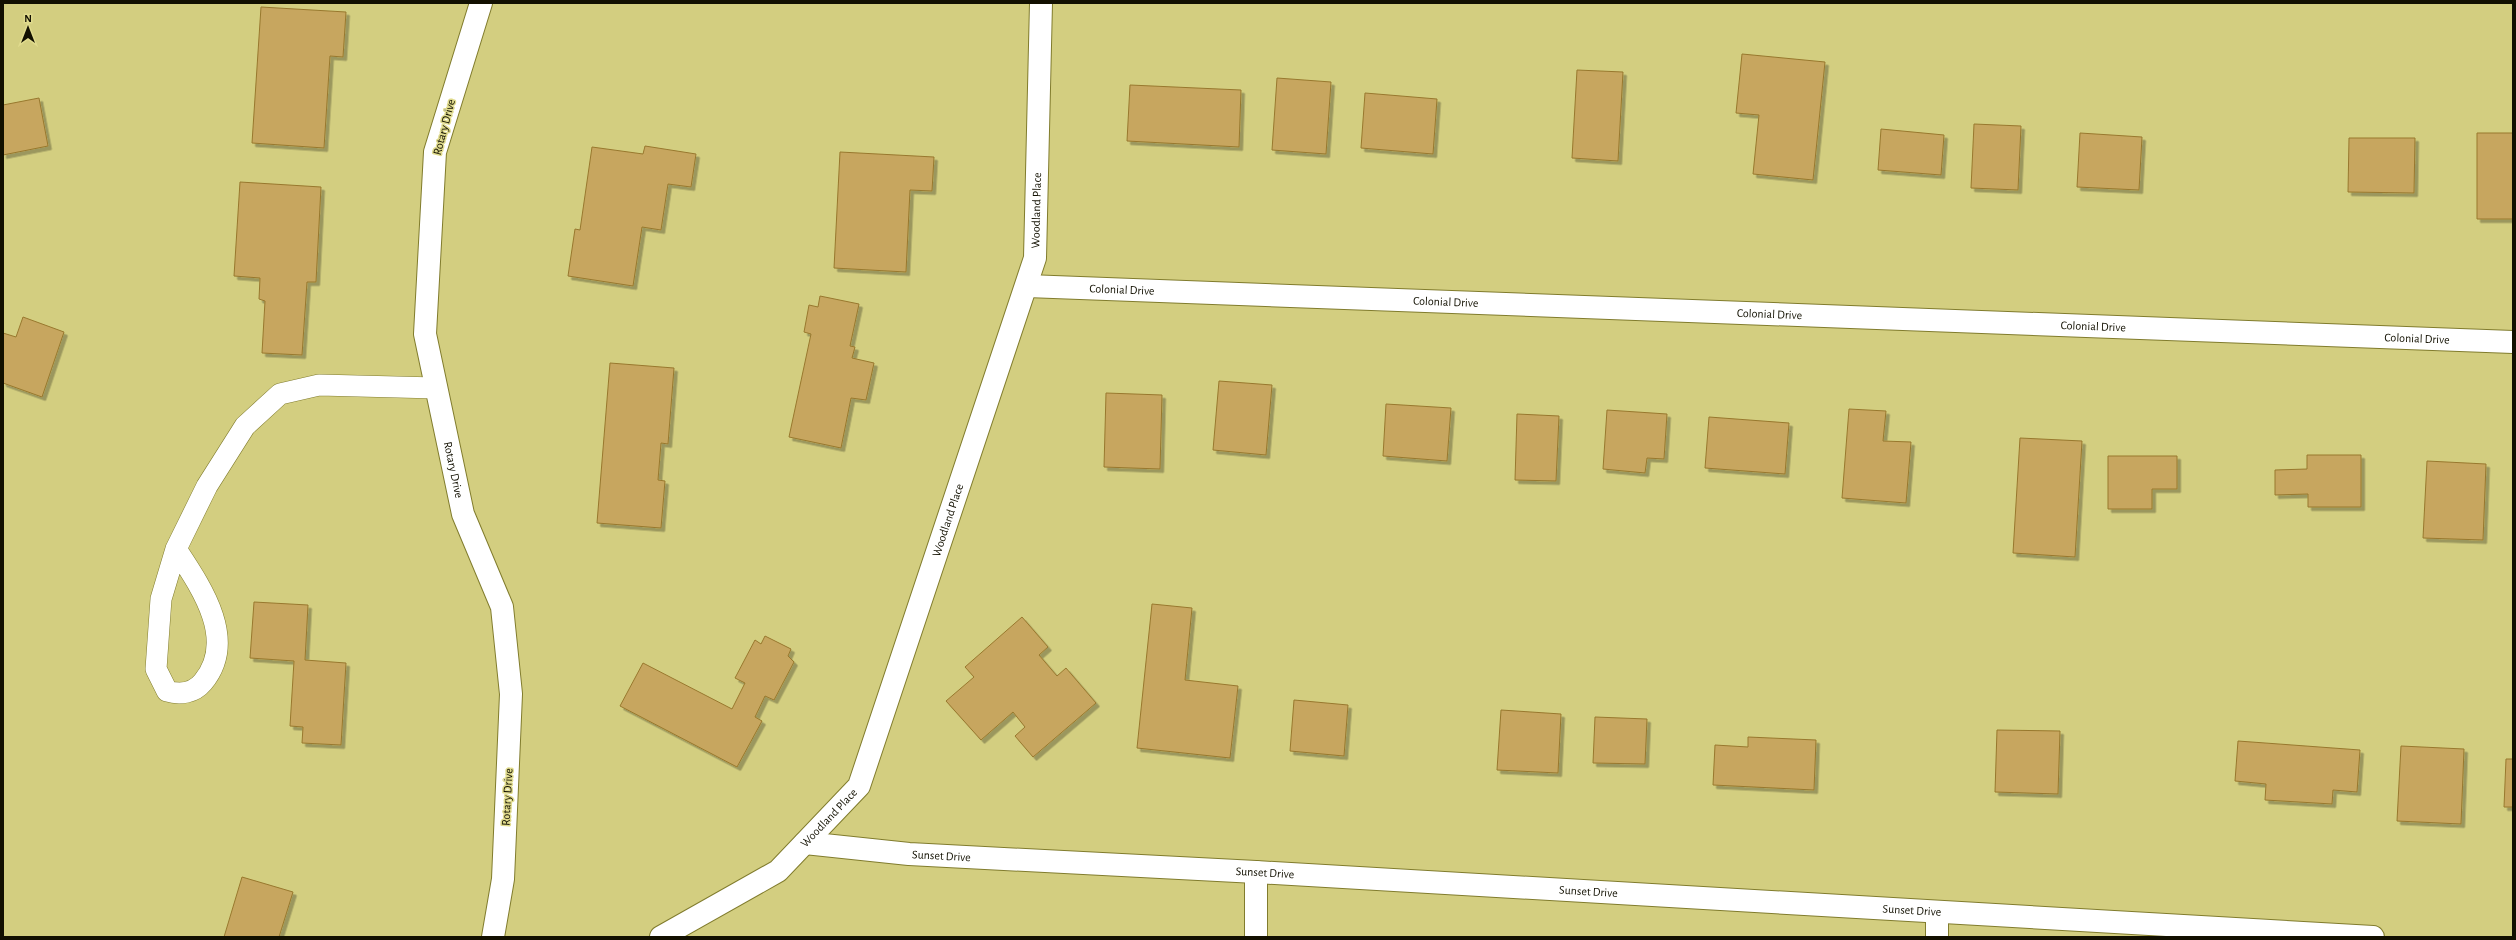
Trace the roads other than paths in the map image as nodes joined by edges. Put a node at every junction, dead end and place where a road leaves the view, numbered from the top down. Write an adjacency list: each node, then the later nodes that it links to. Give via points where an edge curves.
1 (481, 3): 5 (street, Rotary Drive, via 435,152 425,334)
2 (1041, 3): 3 (street, Woodland Place, via 1035,258)
3 (1026, 286): 4 (street, Colonial Drive); 7 (street, Woodland Place, via 859,786)
4 (2513, 342)
5 (436, 388): 6 (lane, via 319,385 280,394 245,426 207,486); 10 (street, Rotary Drive, via 463,514 502,607 506,639 511,702 503,878)
6 (176, 549): 6 (lane, via 161,599 156,669 167,691 180,695 199,686 212,672 219,648 214,617 194,576)
7 (805, 843): 8 (street, Sunset Drive, via 909,854); 11 (street, Woodland Place, via 778,871)
8 (1256, 872): 9 (street, Sunset Drive); 12 (street)
9 (1937, 912): 13 (street); 14 (street, Sunset Drive)
10 (493, 937)
11 (661, 937)
12 (1256, 937)
13 (1937, 937)
14 (2373, 937)

